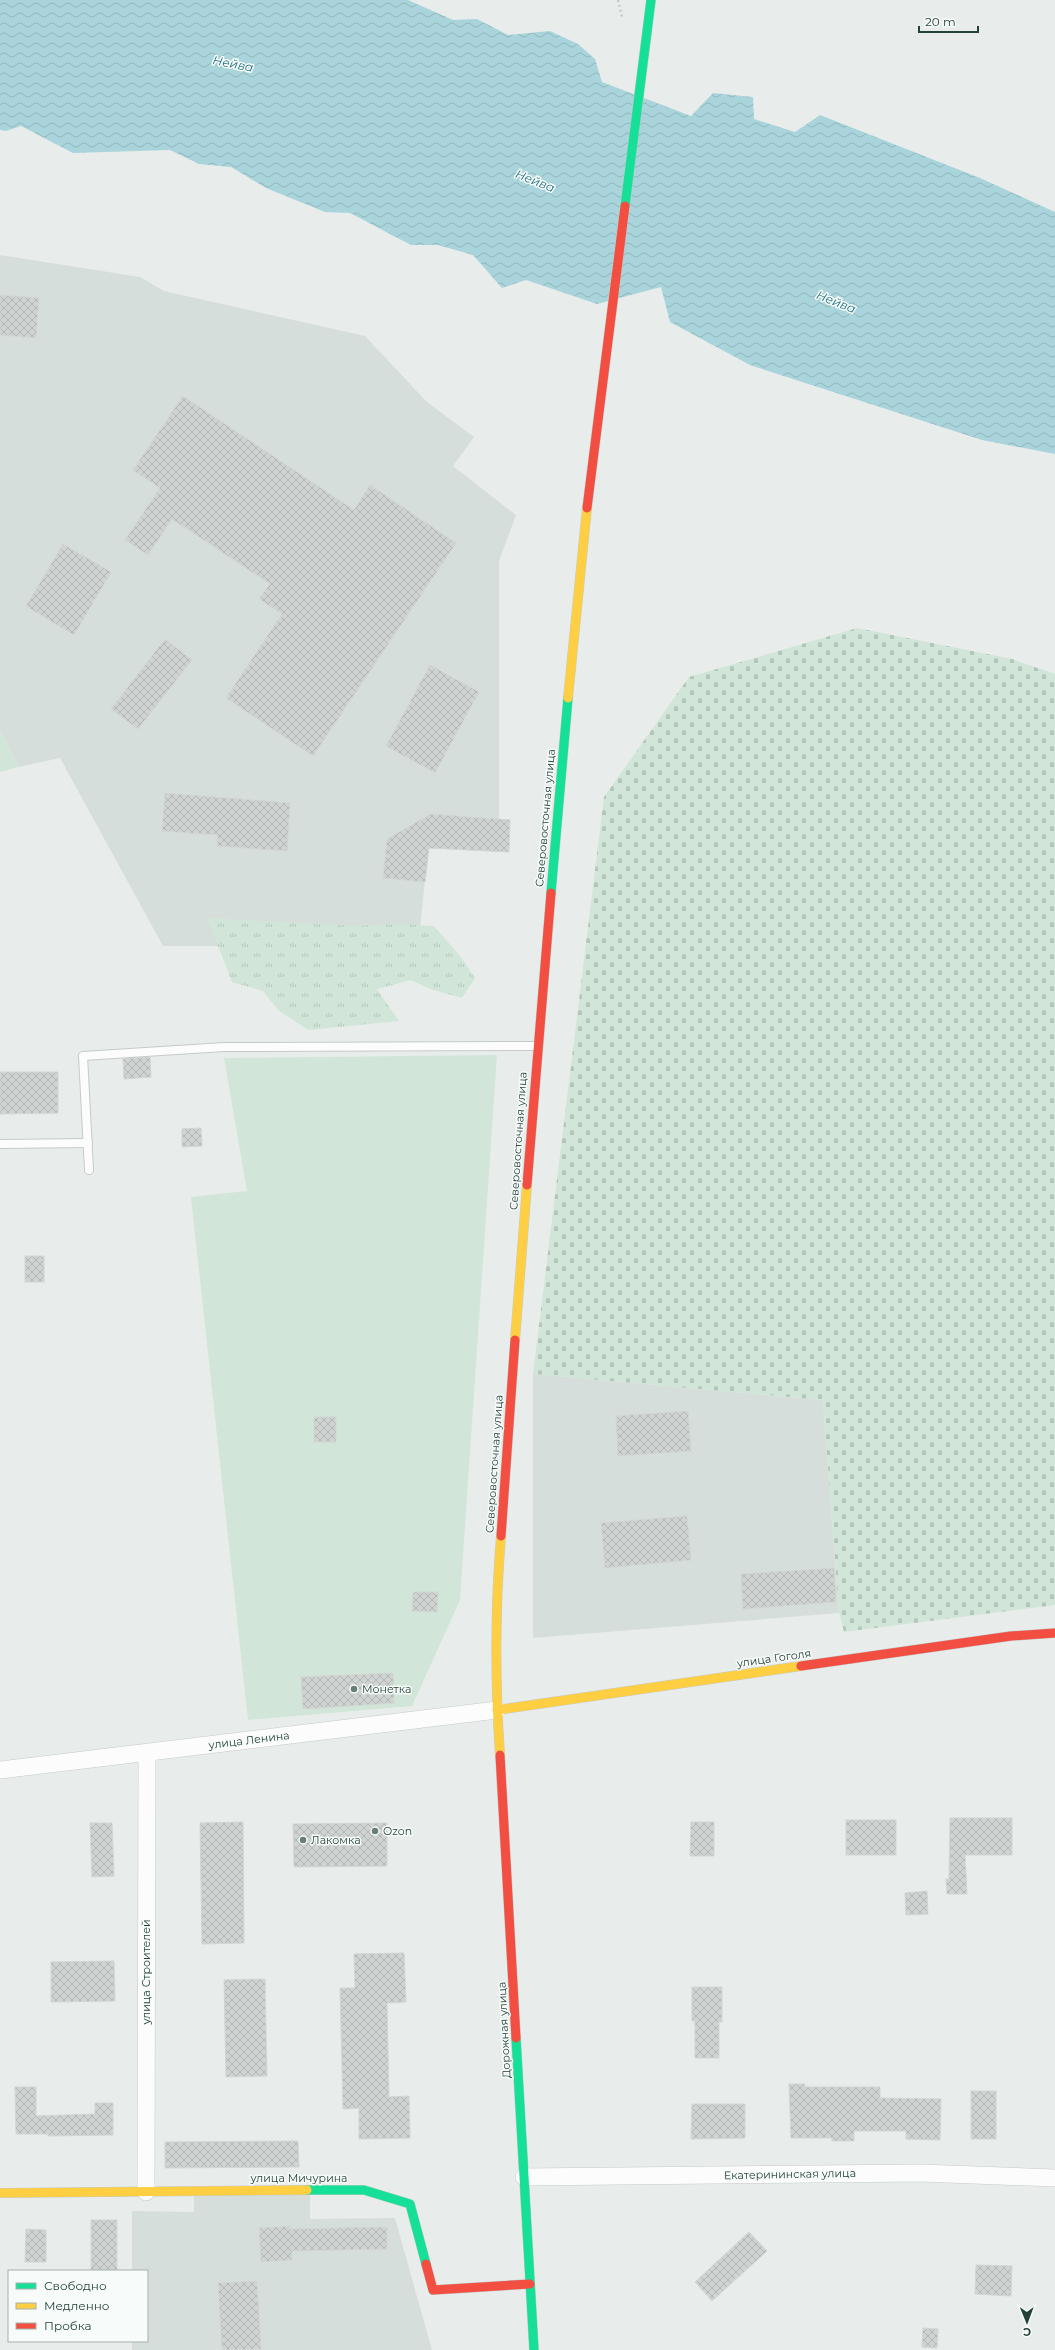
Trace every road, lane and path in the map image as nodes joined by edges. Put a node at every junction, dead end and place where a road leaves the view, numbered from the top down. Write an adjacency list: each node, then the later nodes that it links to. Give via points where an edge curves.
1 (618, 0): 3 (path)
2 (651, 0): 4 (main road, Северовосточная улица, via 579,574)
3 (622, 17)
4 (537, 1046): 5 (lane, via 224,1047 83,1056); 9 (main road, Северовосточная улица, via 498,1573)
5 (88, 1143): 6 (lane); 7 (lane)
6 (0, 1144)
7 (89, 1170)
8 (1055, 1633): 9 (main road, улица Гоголя, via 1011,1636)
9 (497, 1710): 10 (street, улица Ленина); 12 (main road, Дорожная улица)
10 (147, 1753): 11 (street, улица Ленина); 14 (street, улица Строителей)
11 (0, 1770)
12 (524, 2177): 13 (street, Екатерининская улица, via 921,2173); 16 (main road, Дорожная улица)
13 (1055, 2178)
14 (146, 2192): 15 (main road, улица Мичурина); 16 (main road, улица Мичурина, via 364,2190 410,2204 433,2290)
15 (0, 2193)
16 (530, 2284): 17 (main road, Дорожная улица)
17 (534, 2350)

